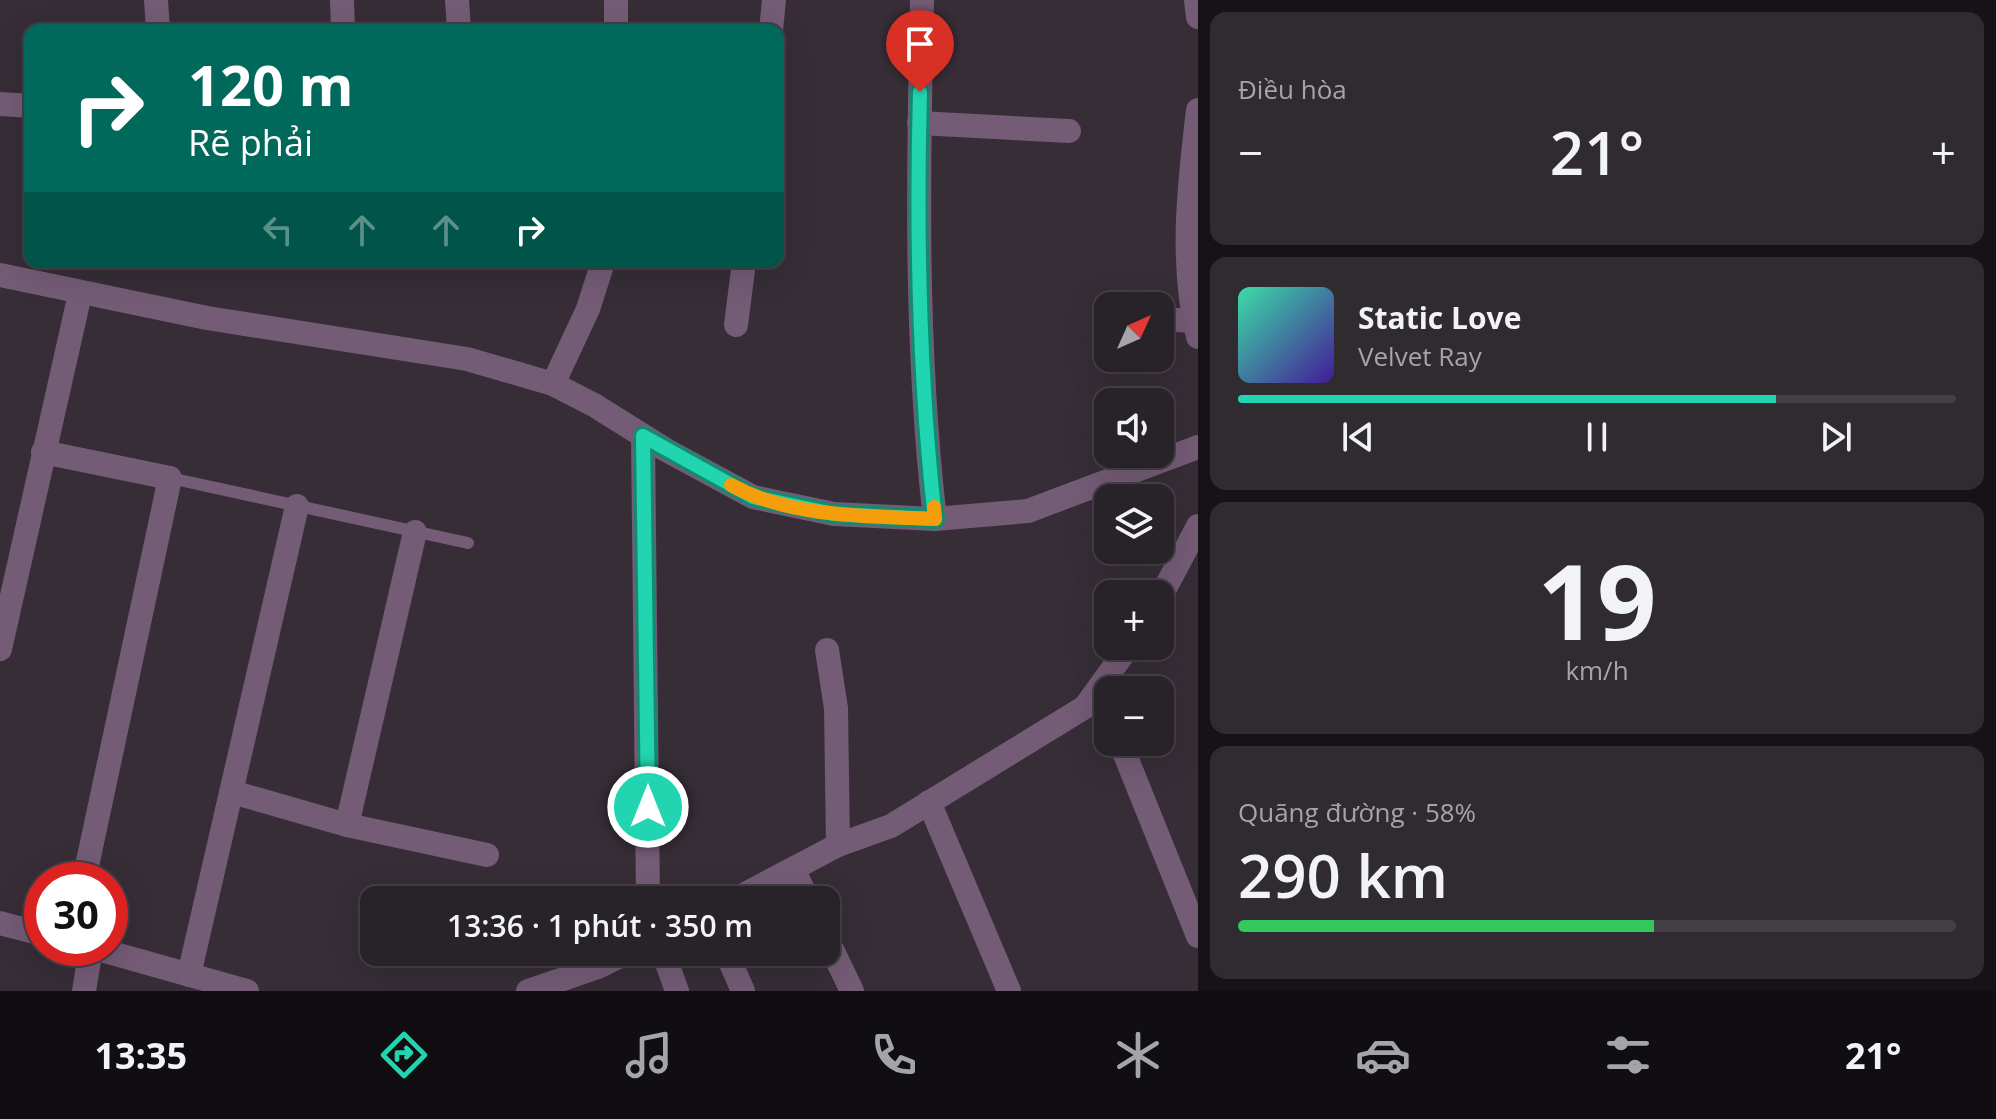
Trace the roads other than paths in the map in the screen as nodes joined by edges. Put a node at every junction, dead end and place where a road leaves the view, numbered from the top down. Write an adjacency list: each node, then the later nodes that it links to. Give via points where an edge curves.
1 (156, 0): 9 (street)
2 (342, 0): 10 (street)
3 (457, 0): 11 (street)
4 (616, 0): 12 (street)
5 (774, 0): 13 (street)
6 (922, 0): 17 (street)
7 (1196, 0): 8 (street)
8 (1198, 17)
9 (158, 24)
10 (343, 24)
11 (459, 24)
12 (616, 24)
13 (772, 24)
14 (0, 104): 15 (street)
15 (24, 106)
16 (1198, 110): 25 (street, via 1188,204)
17 (919, 123): 18 (street); 32 (street, via 924,422)
18 (1069, 131)
19 (601, 268): 26 (street)
20 (743, 268): 24 (street)
21 (0, 275): 22 (street)
22 (80, 294): 26 (street, via 467,359); 29 (street)
23 (1174, 323): 25 (street)
24 (736, 325)
25 (1196, 329)
26 (553, 384): 27 (street)
27 (643, 436): 32 (street, via 753,497 834,514); 49 (street)
28 (1198, 447): 32 (street, via 1028,511)
29 (43, 452): 30 (street); 38 (street)
30 (170, 478): 31 (lane); 47 (street)
31 (297, 506): 33 (lane); 42 (street)
32 (935, 519)
33 (415, 532): 35 (lane); 44 (street)
34 (1193, 536): 36 (street); 37 (street)
35 (468, 543)
36 (1198, 569)
37 (1170, 580)
38 (0, 649)
39 (827, 650): 45 (street, via 836,708)
40 (1094, 695): 43 (street, via 1085,707)
41 (1126, 756): 54 (street)
42 (232, 792): 44 (street); 61 (street)
43 (929, 802): 45 (street, via 891,826); 69 (street)
44 (347, 825): 46 (street)
45 (838, 845): 48 (street)
46 (487, 855)
47 (88, 862)
48 (794, 871): 50 (street); 51 (street)
49 (648, 886)
50 (763, 886)
51 (801, 886)
52 (0, 923): 53 (street)
53 (24, 929)
54 (1198, 936)
55 (128, 961): 61 (street)
56 (89, 966): 63 (street)
57 (605, 966): 62 (street)
58 (668, 966): 66 (street)
59 (732, 966): 67 (street)
60 (840, 966): 68 (street)
61 (187, 983): 64 (street)
62 (575, 984): 65 (street)
63 (84, 991)
64 (247, 991)
65 (528, 991)
66 (677, 991)
67 (743, 991)
68 (852, 991)
69 (1009, 991)

